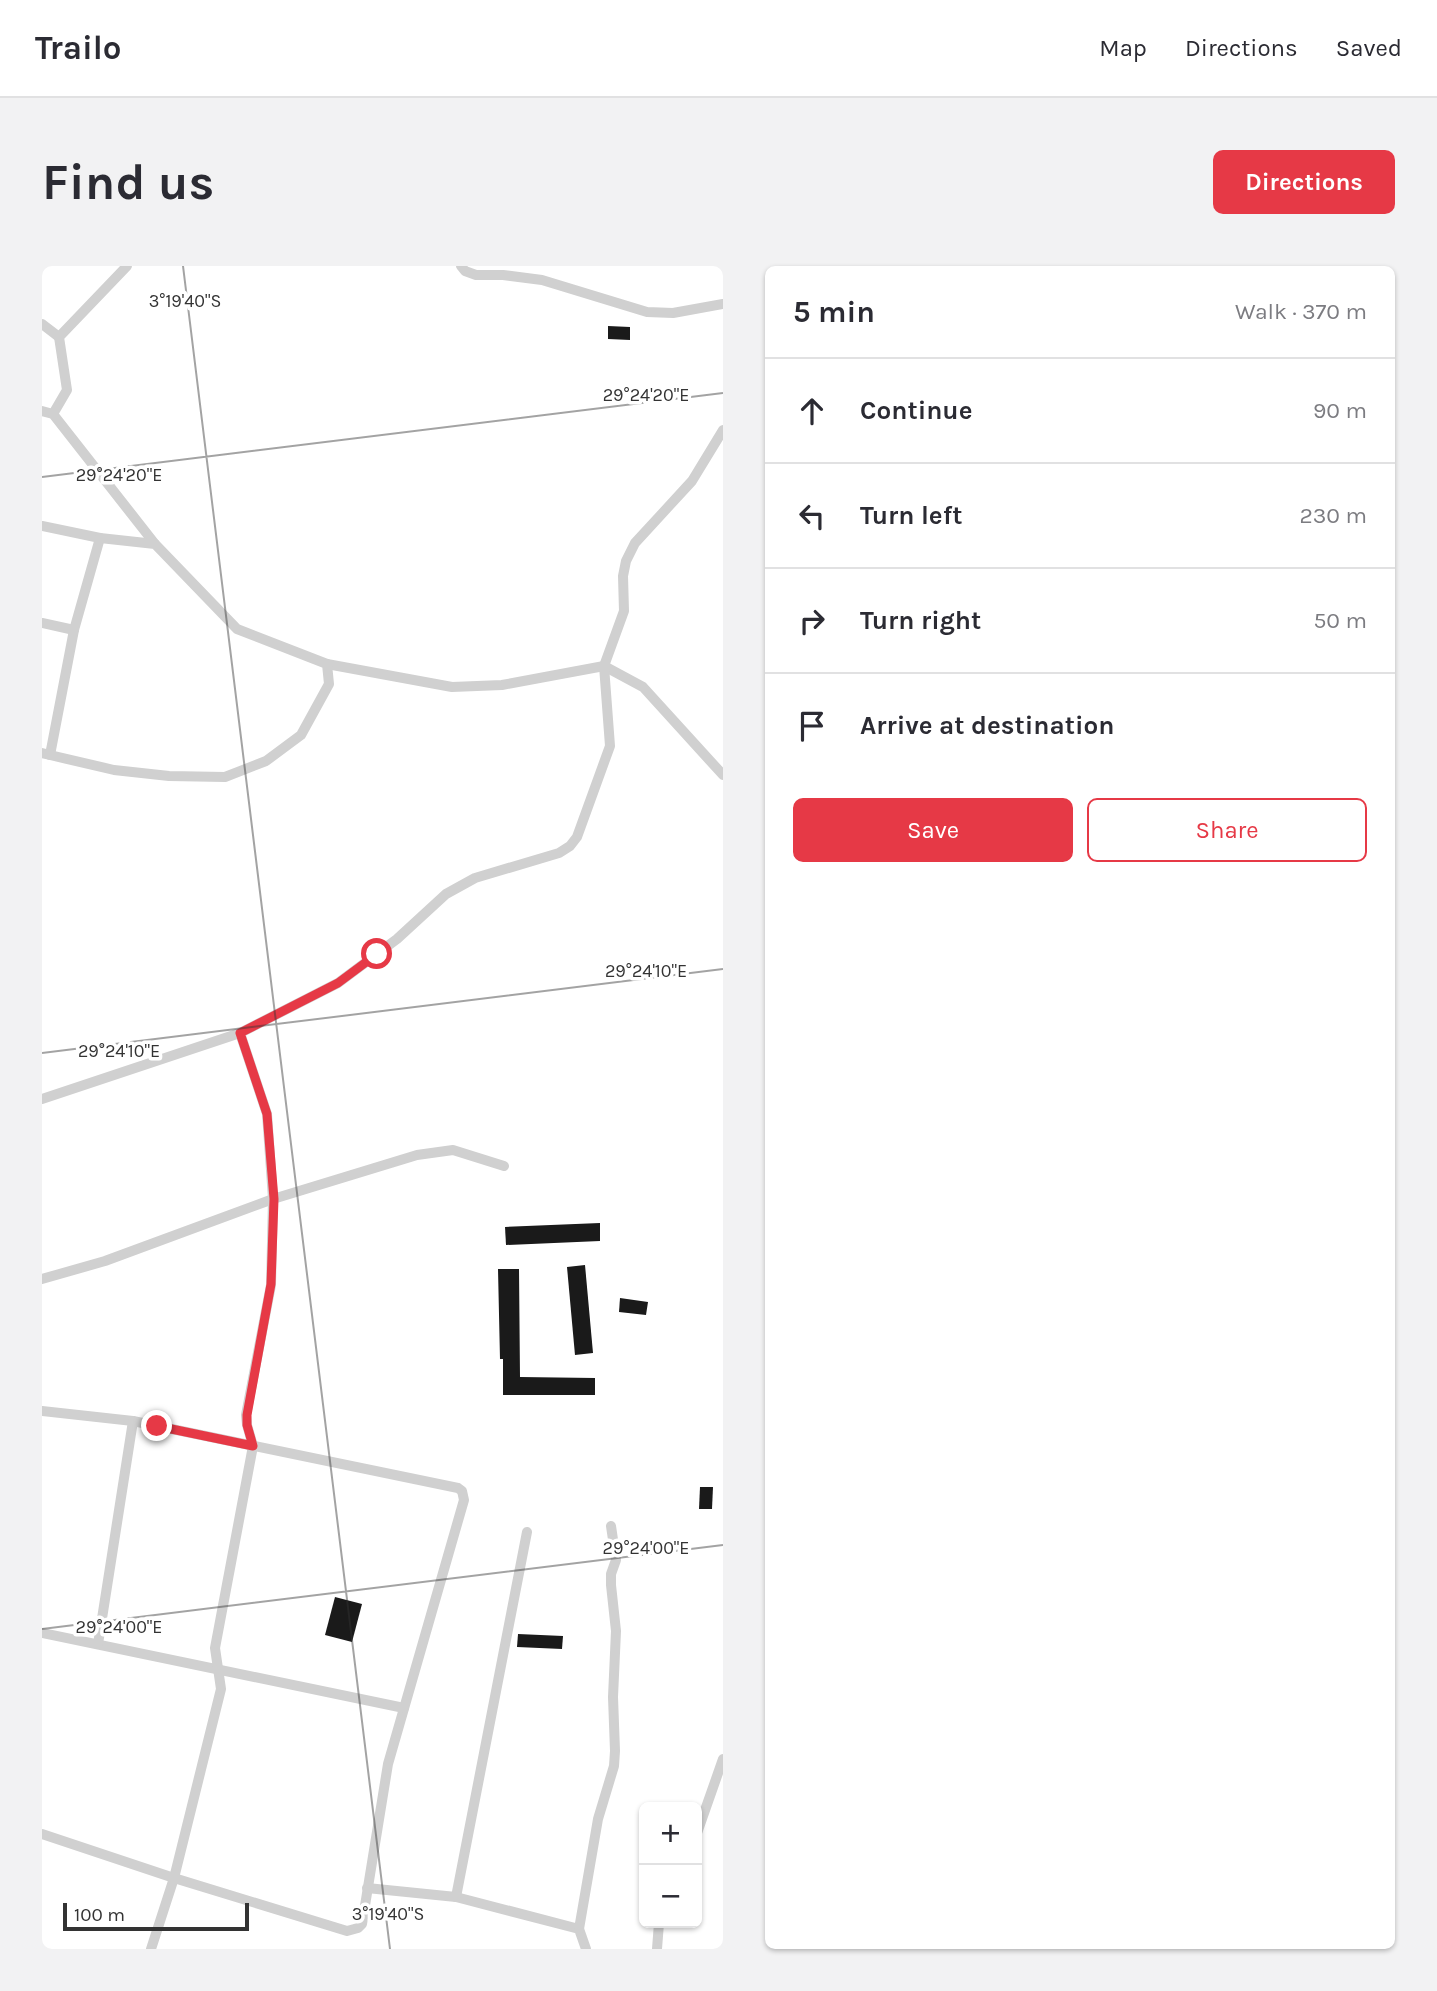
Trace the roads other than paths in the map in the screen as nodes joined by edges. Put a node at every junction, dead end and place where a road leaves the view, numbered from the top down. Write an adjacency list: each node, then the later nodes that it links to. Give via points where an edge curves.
1 (126, 266): 5 (street)
2 (461, 266): 3 (street, via 476,275 542,280 647,312 673,313)
3 (723, 304)
4 (42, 324): 5 (street)
5 (59, 337): 6 (street, via 67,390)
6 (48, 413): 10 (street)
7 (723, 430): 14 (street, via 692,481 635,543 623,576 621,624)
8 (42, 526): 9 (street)
9 (100, 538): 10 (street); 12 (street)
10 (155, 544): 13 (street, via 237,629)
11 (42, 623): 12 (street)
12 (74, 630): 15 (street)
13 (327, 664): 14 (street, via 452,687 502,685); 15 (street, via 329,684 301,735 267,761 225,777 114,770)
14 (604, 666): 16 (street, via 643,687); 17 (street, via 610,746 570,846 475,878 446,894 397,939 338,983)
15 (46, 754)
16 (723, 775)
17 (240, 1033): 18 (street); 20 (street, via 267,1114)
18 (42, 1099)
19 (504, 1166): 20 (street, via 453,1150 430,1152)
20 (274, 1199): 21 (street, via 105,1261); 24 (street, via 271,1284 247,1415)
21 (42, 1279)
22 (42, 1411): 23 (street)
23 (133, 1421): 24 (street); 28 (street)
24 (253, 1446): 29 (street, via 215,1648); 30 (street, via 462,1491 464,1500)
25 (611, 1526): 38 (street, via 616,1560 611,1574 617,1641 614,1766 598,1819)
26 (527, 1532): 36 (street)
27 (42, 1633): 28 (street)
28 (98, 1644): 29 (street)
29 (220, 1671): 30 (street); 34 (street, via 221,1689)
30 (404, 1708): 35 (street, via 388,1764)
31 (723, 1759): 32 (street)
32 (702, 1819)
33 (42, 1834): 34 (street)
34 (174, 1878): 35 (street, via 346,1931 362,1924); 39 (street)
35 (367, 1888): 36 (street)
36 (456, 1897): 38 (street)
37 (659, 1928): 41 (street)
38 (579, 1929): 40 (street)
39 (151, 1949)
40 (586, 1949)
41 (657, 1949)

